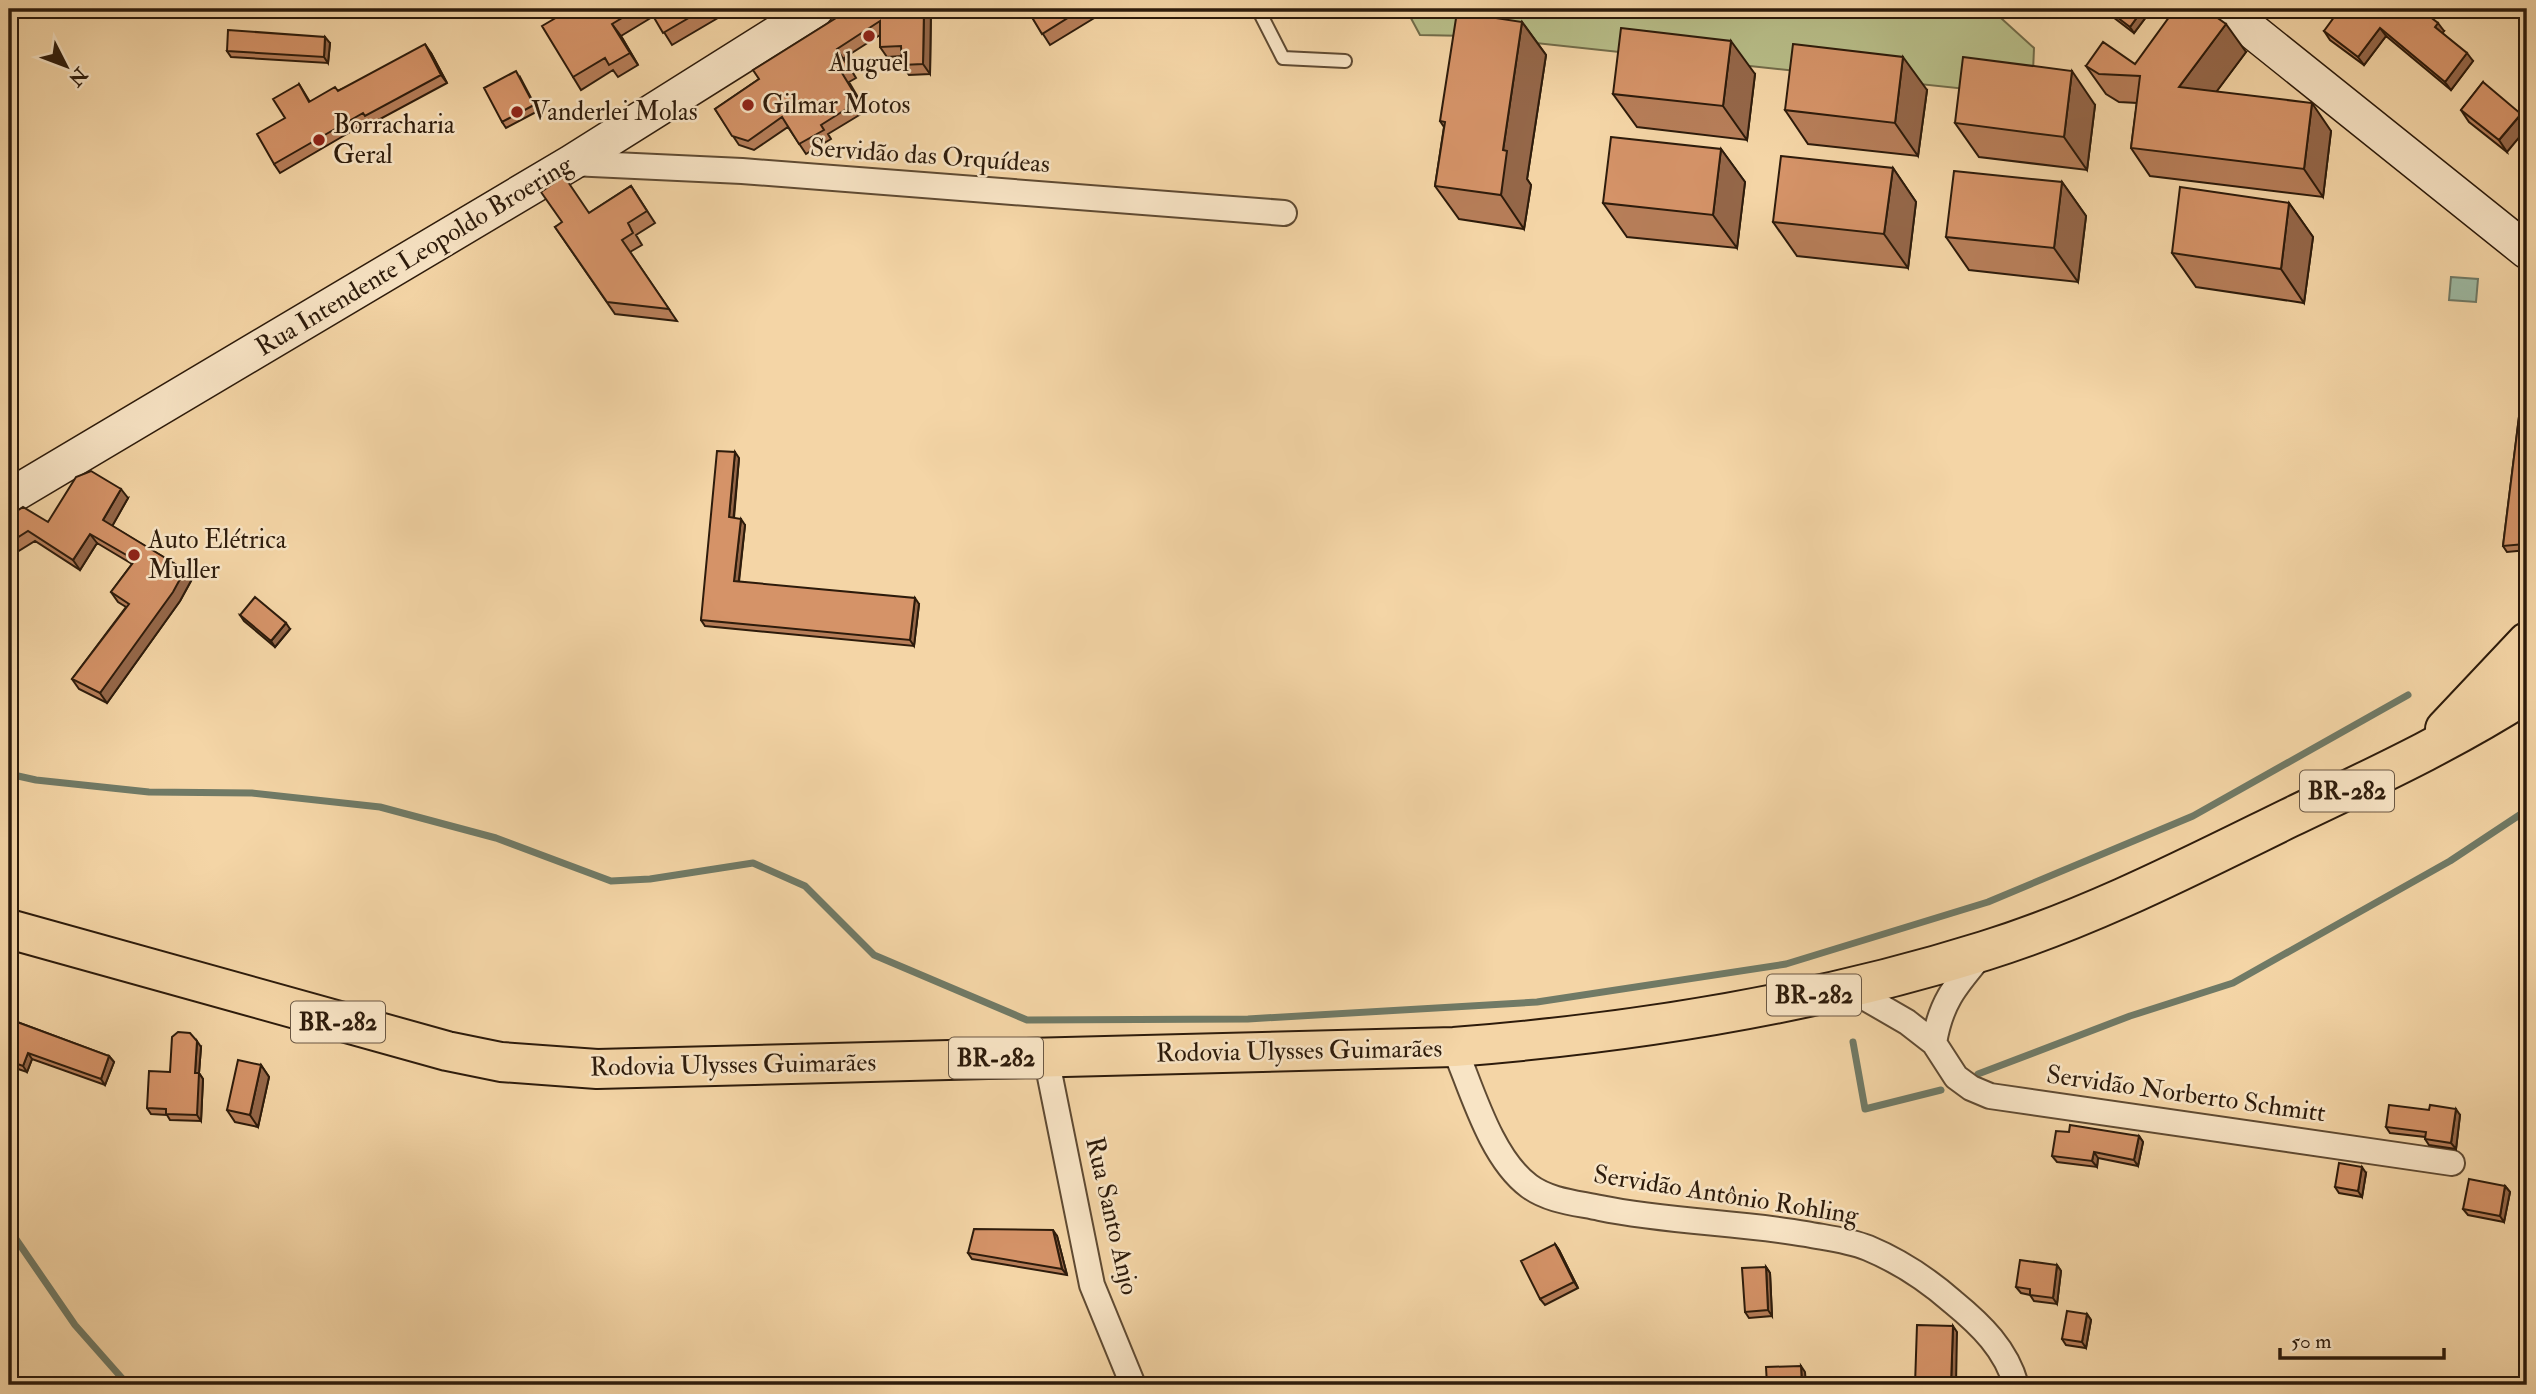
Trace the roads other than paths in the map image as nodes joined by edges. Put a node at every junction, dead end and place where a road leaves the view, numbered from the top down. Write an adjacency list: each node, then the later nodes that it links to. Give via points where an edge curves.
1 (816, 9): 5 (main road, Rua Intendente Leopoldo Broering)
2 (1258, 9): 4 (lane, via 1283,58)
3 (2225, 9): 7 (main road)
4 (1345, 61)
5 (571, 163): 6 (street, Servidão das Orquídeas, via 742,171); 8 (main road, Rua Intendente Leopoldo Broering)
6 (1284, 213)
7 (2527, 251)
8 (9, 497)
9 (2527, 642): 12 (highway)
10 (2527, 693): 12 (highway, Rodovia Ulysses Guimarães / BR-282)
11 (2527, 726): 13 (highway, via 2499,735 2393,792)
12 (2422, 754): 13 (highway, Rodovia Ulysses Guimarães / BR-282)
13 (2285, 820): 15 (highway, Rodovia Ulysses Guimarães / BR-282, via 2152,886)
14 (12, 932): 19 (highway, Rodovia Ulysses Guimarães / BR-282, via 501,1062 597,1069)
15 (1984, 951): 16 (highway, Rodovia Ulysses Guimarães / BR-282); 17 (street, via 1948,996 1938,1017)
16 (1848, 988): 17 (street, Servidão Norberto Schmitt); 18 (highway, Rodovia Ulysses Guimarães / BR-282, via 1662,1025)
17 (1934, 1043): 20 (street, Servidão Norberto Schmitt, via 1956,1077 1990,1096)
18 (1454, 1047): 19 (highway, Rodovia Ulysses Guimarães / BR-282); 22 (street, Servidão Antônio Rohling, via 1494,1139 1518,1177 1532,1188 1551,1197 1614,1211 1783,1230 1866,1247 1927,1281 1978,1324 2005,1357)
19 (1046, 1057): 21 (street, Rua Santo Anjo, via 1092,1284)
20 (2452, 1163)
21 (1133, 1385)
22 (2016, 1385)

